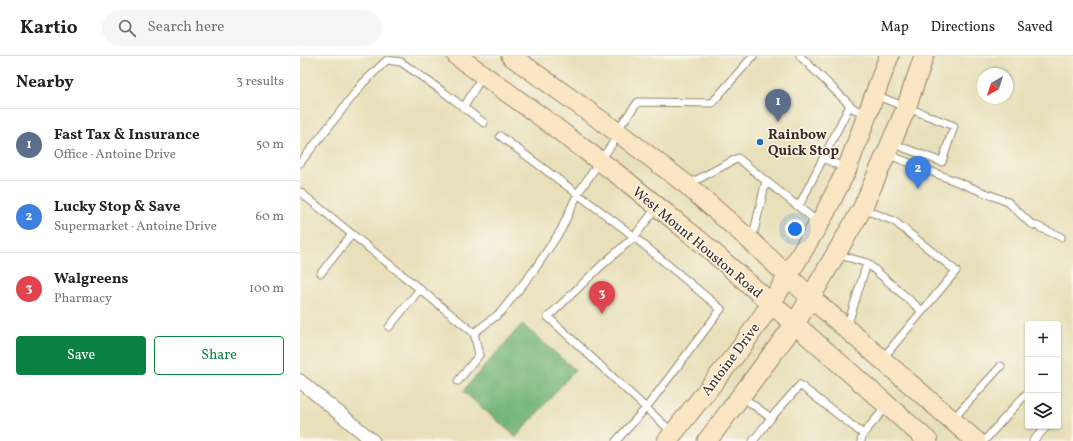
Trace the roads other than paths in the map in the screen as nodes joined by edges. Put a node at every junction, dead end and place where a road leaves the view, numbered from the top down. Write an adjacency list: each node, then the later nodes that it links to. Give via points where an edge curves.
1 (457, 56): 7 (main road, West Mount Houston Road)
2 (511, 56): 14 (main road)
3 (753, 56): 14 (lane, via 712,103 638,102)
4 (800, 56): 9 (lane)
5 (890, 56): 8 (main road, Antoine Drive)
6 (924, 56): 11 (main road)
7 (483, 75): 10 (lane); 18 (main road, West Mount Houston Road)
8 (875, 95): 11 (lane); 12 (main road, Antoine Drive)
9 (850, 105): 12 (lane); 17 (lane)
10 (464, 107): 13 (lane); 19 (lane, via 401,62 387,60 363,83)
11 (906, 108): 16 (main road); 16 (lane, via 954,126 942,162)
12 (868, 115): 20 (main road, Antoine Drive)
13 (484, 123)
14 (618, 132): 18 (lane); 22 (main road)
15 (500, 136): 24 (lane)
16 (889, 148): 27 (main road); 31 (lane, via 1008,202 1030,223)
17 (823, 158): 20 (lane); 26 (lane)
18 (600, 161): 24 (lane); 25 (main road, West Mount Houston Road)
19 (300, 163)
20 (847, 169): 28 (main road, Antoine Drive)
21 (766, 180): 22 (lane, via 738,158); 26 (lane); 32 (lane)
22 (687, 185): 32 (main road)
23 (300, 192): 29 (lane)
24 (578, 193): 30 (lane); 44 (lane, via 561,230 535,269 501,312)
25 (658, 206): 30 (lane); 39 (main road, West Mount Houston Road)
26 (799, 206): 28 (lane)
27 (862, 209): 33 (main road); 40 (lane, via 894,221 956,271)
28 (820, 223): 36 (main road, Antoine Drive)
29 (352, 234): 35 (lane); 37 (lane)
30 (634, 237): 52 (lane, via 721,309); 52 (lane, via 548,317)
31 (1061, 237)
32 (752, 241): 36 (main road)
33 (836, 254): 34 (lane); 38 (main road)
34 (867, 264): 40 (lane); 43 (lane)
35 (321, 273)
36 (788, 275): 38 (main road); 39 (main road, Antoine Drive)
37 (420, 289): 42 (lane); 44 (lane)
38 (810, 297): 41 (main road); 43 (main road)
39 (771, 304): 41 (main road, West Mount Houston Road); 56 (main road, Antoine Drive, via 740,349)
40 (922, 311): 45 (lane)
41 (795, 324): 49 (main road); 51 (main road, West Mount Houston Road)
42 (389, 327)
43 (847, 328): 45 (main road)
44 (474, 333): 48 (lane, via 479,354)
45 (882, 359): 54 (main road)
46 (1000, 366): 54 (lane)
47 (300, 381): 58 (street)
48 (458, 381)
49 (741, 395): 53 (lane); 60 (main road)
50 (1025, 395): 64 (lane)
51 (887, 406): 57 (lane); 62 (main road, West Mount Houston Road)
52 (646, 408): 56 (lane); 59 (lane)
53 (771, 418): 57 (lane, via 800,385); 61 (lane)
54 (952, 420): 63 (main road)
55 (1044, 429): 65 (lane)
56 (670, 437)
57 (862, 438)
58 (372, 441)
59 (616, 441)
60 (707, 441)
61 (753, 441)
62 (928, 441)
63 (976, 441)
64 (984, 441)
65 (1033, 441)

